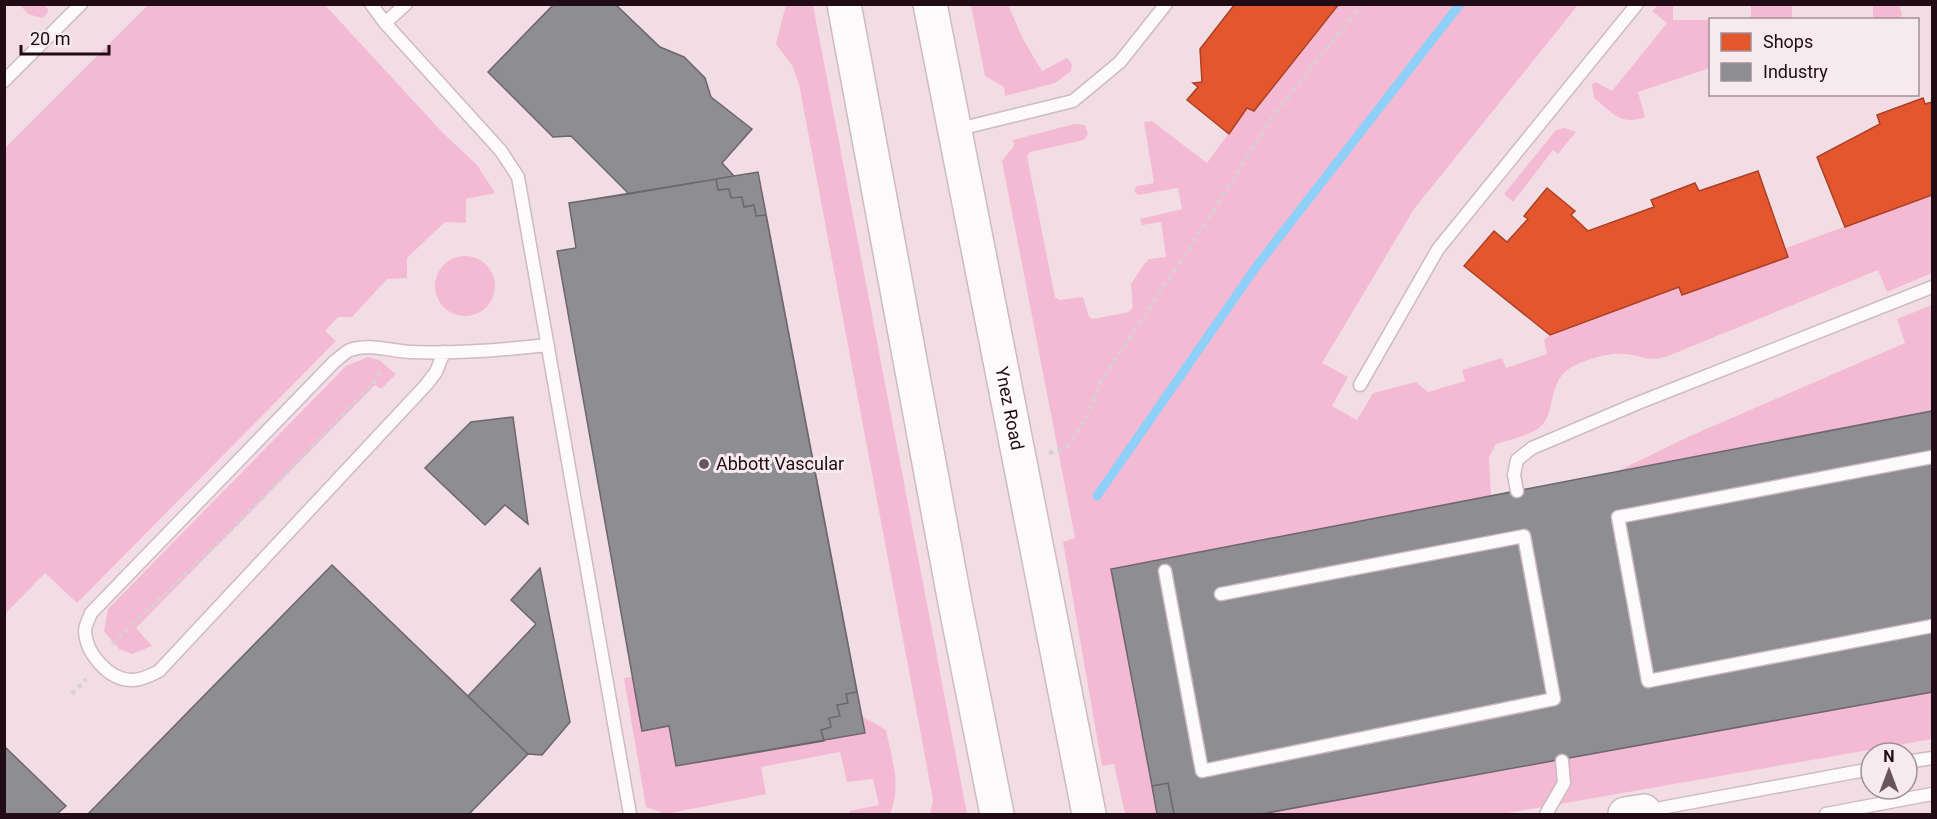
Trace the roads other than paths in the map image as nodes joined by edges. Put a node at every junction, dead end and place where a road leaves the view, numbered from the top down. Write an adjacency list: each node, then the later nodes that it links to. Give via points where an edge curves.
1 (81, 4): 9 (lane)
2 (371, 4): 8 (lane)
3 (406, 4): 8 (lane)
4 (844, 4): 25 (main road)
5 (930, 4): 10 (main road, Ynez Road)
6 (1166, 4): 10 (lane, via 1120,62 1076,99)
7 (1637, 4): 14 (lane, via 1438,249)
8 (386, 23): 12 (lane, via 501,151 518,177)
9 (4, 81)
10 (954, 130): 26 (main road, Ynez Road)
11 (1932, 287): 16 (lane, via 1532,448 1517,460)
12 (548, 345): 13 (lane); 24 (lane)
13 (444, 352): 13 (lane, via 370,347 350,350 336,361 91,613 85,628 87,642 101,664 125,680 159,671 426,385)
14 (1360, 385)
15 (1932, 457): 19 (lane, via 1618,517 1648,681)
16 (1517, 491)
17 (1165, 571): 18 (lane, via 1202,771 1554,699 1524,536)
18 (1221, 594)
19 (1932, 626)
20 (1562, 761): 27 (lane, via 1564,783)
21 (1859, 771): 23 (lane)
22 (1932, 795): 28 (lane)
23 (1638, 813)
24 (630, 814)
25 (998, 814)
26 (1089, 814)
27 (1546, 814)
28 (1826, 814)

